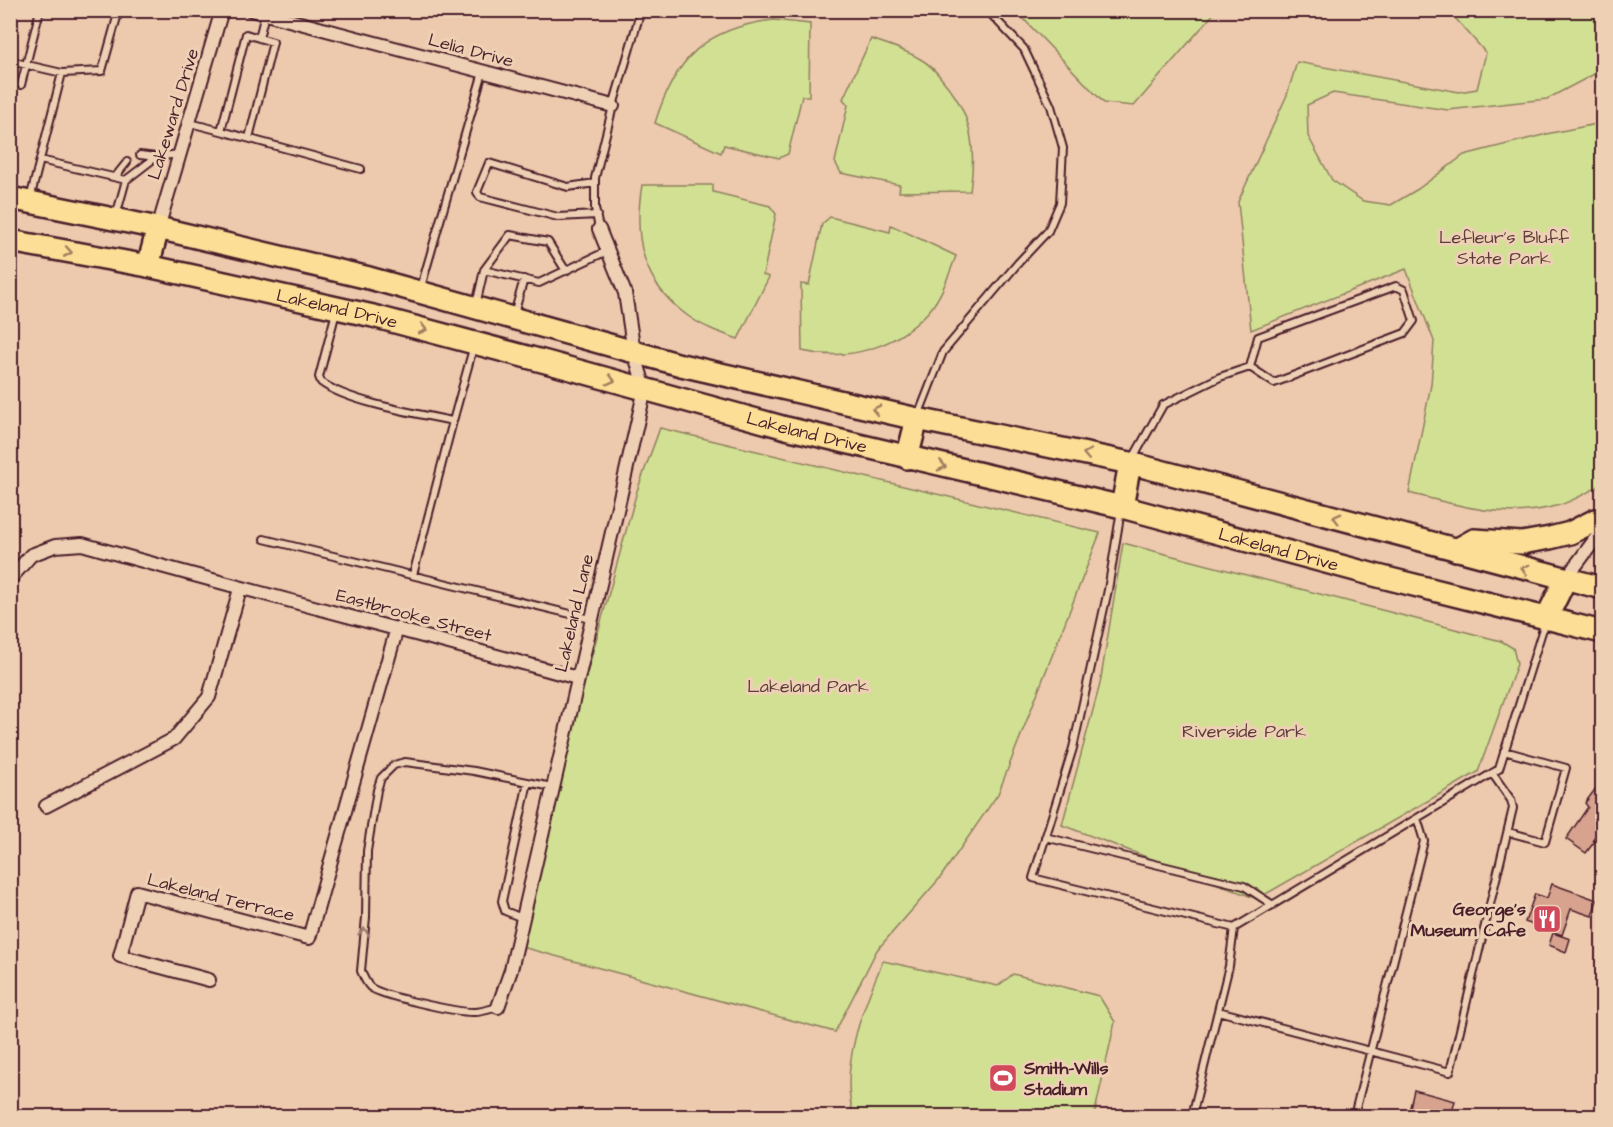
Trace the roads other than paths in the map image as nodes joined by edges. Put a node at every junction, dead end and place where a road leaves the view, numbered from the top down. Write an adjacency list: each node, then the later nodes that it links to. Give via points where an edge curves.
1 (40, 10): 10 (lane)
2 (119, 10): 12 (lane, via 102,71)
3 (222, 10): 15 (street, Lakeward Drive)
4 (251, 10): 7 (street, Lelia Drive)
5 (641, 10): 14 (lane)
6 (987, 10): 46 (lane, via 1024,49 1051,106 1063,148 1060,203 1048,231 1017,262 943,352)
7 (265, 14): 8 (lane); 11 (street, Lelia Drive)
8 (259, 38): 16 (lane, via 246,34); 17 (lane, via 273,42)
9 (10, 61): 10 (lane)
10 (26, 65): 12 (lane); 13 (lane)
11 (483, 72): 14 (street, Lelia Drive); 38 (lane)
12 (62, 73): 21 (lane)
13 (21, 85)
14 (613, 106): 26 (lane)
15 (190, 123): 16 (lane); 18 (street, Lakeward Drive)
16 (221, 131): 17 (lane)
17 (249, 138): 23 (lane)
18 (180, 154): 20 (lane); 30 (street, Lakeward Drive)
19 (140, 155): 20 (lane)
20 (156, 158): 25 (lane)
21 (40, 160): 24 (lane); 27 (lane)
22 (127, 162): 24 (lane)
23 (361, 169)
24 (114, 177): 25 (lane)
25 (126, 180): 29 (lane)
26 (595, 183): 28 (lane); 28 (lane, via 568,187 489,163 477,192 480,197 558,217)
27 (20, 200): 29 (highway, Lakeland Drive)
28 (597, 215): 31 (lane)
29 (115, 220): 30 (highway, Lakeland Drive)
30 (158, 228): 34 (highway); 38 (highway, Lakeland Drive)
31 (599, 229): 33 (street, Lakeland Lane)
32 (10, 241): 34 (highway, Lakeland Drive, one-way to 34)
33 (607, 251): 36 (lane); 43 (street, Lakeland Lane, via 626,293)
34 (148, 266): 40 (highway, Lakeland Drive)
35 (484, 270): 36 (lane, via 510,235 548,242); 37 (lane); 39 (lane)
36 (566, 270): 37 (lane, via 539,283)
37 (524, 279): 41 (lane)
38 (419, 292): 39 (highway, Lakeland Drive)
39 (475, 307): 41 (highway, Lakeland Drive)
40 (337, 308): 42 (highway, Lakeland Drive, one-way to 42); 47 (lane, via 321,382 361,399)
41 (513, 318): 43 (highway, Lakeland Drive)
42 (475, 343): 45 (highway, Lakeland Drive, one-way to 45); 47 (lane)
43 (634, 352): 45 (street, Lakeland Lane); 46 (highway, Lakeland Drive, one-way to 43)
44 (1250, 367): 44 (lane, via 1274,383 1405,333 1414,321 1404,290 1396,286 1258,337); 49 (lane, via 1163,405)
45 (645, 389): 48 (highway, Lakeland Drive); 60 (street, Lakeland Lane)
46 (917, 419): 48 (highway); 49 (highway, Lakeland Drive, one-way to 46)
47 (453, 422): 55 (lane)
48 (907, 458): 50 (highway, Lakeland Drive, one-way to 50)
49 (1130, 463): 50 (highway); 54 (highway, Lakeland Drive, one-way to 49)
50 (1122, 507): 61 (highway, Lakeland Drive); 72 (lane, via 1091,670)
51 (1602, 520): 54 (highway, via 1550,538 1522,543 1474,540)
52 (1602, 530): 57 (street)
53 (264, 539): 55 (lane)
54 (1456, 550): 57 (highway, Lakeland Drive, one-way to 54)
55 (413, 574): 60 (lane)
56 (10, 579): 59 (street, Eastbrooke Street, via 31,555 55,546 82,544)
57 (1565, 580): 58 (highway, Lakeland Drive); 61 (highway)
58 (1602, 588)
59 (240, 589): 62 (street, Eastbrooke Street); 69 (street, via 209,697 174,739)
60 (591, 619): 64 (street, Lakeland Lane)
61 (1546, 619): 63 (highway, Lakeland Drive); 65 (lane)
62 (397, 628): 64 (street, Eastbrooke Street); 76 (street, Lakeland Terrace, via 309,938 137,892 120,956)
63 (1602, 632)
64 (577, 678): 68 (street, Lakeland Lane)
65 (1504, 751): 66 (lane, via 1499,769); 71 (lane, via 1566,768 1545,842)
66 (1492, 773): 70 (lane); 71 (lane, via 1511,800)
67 (528, 782): 68 (lane); 74 (lane, via 501,901 505,911); 77 (lane, one-way to 67, via 460,1011 383,994 371,987 361,971 371,820 381,778 394,765 405,762)
68 (552, 787): 74 (street, Lakeland Lane)
69 (46, 806)
70 (1417, 818): 73 (lane); 79 (lane, via 1424,841)
71 (1508, 832): 79 (lane, via 1450,1072)
72 (1045, 837): 73 (lane, via 1244,886); 75 (lane, via 1033,878)
73 (1273, 905): 75 (lane)
74 (522, 918): 77 (street, Lakeland Lane)
75 (1234, 928): 78 (lane)
76 (208, 980)
77 (498, 1007)
78 (1218, 1011): 79 (lane); 80 (lane)
79 (1371, 1051): 81 (lane)
80 (1192, 1116)
81 (1354, 1116)

